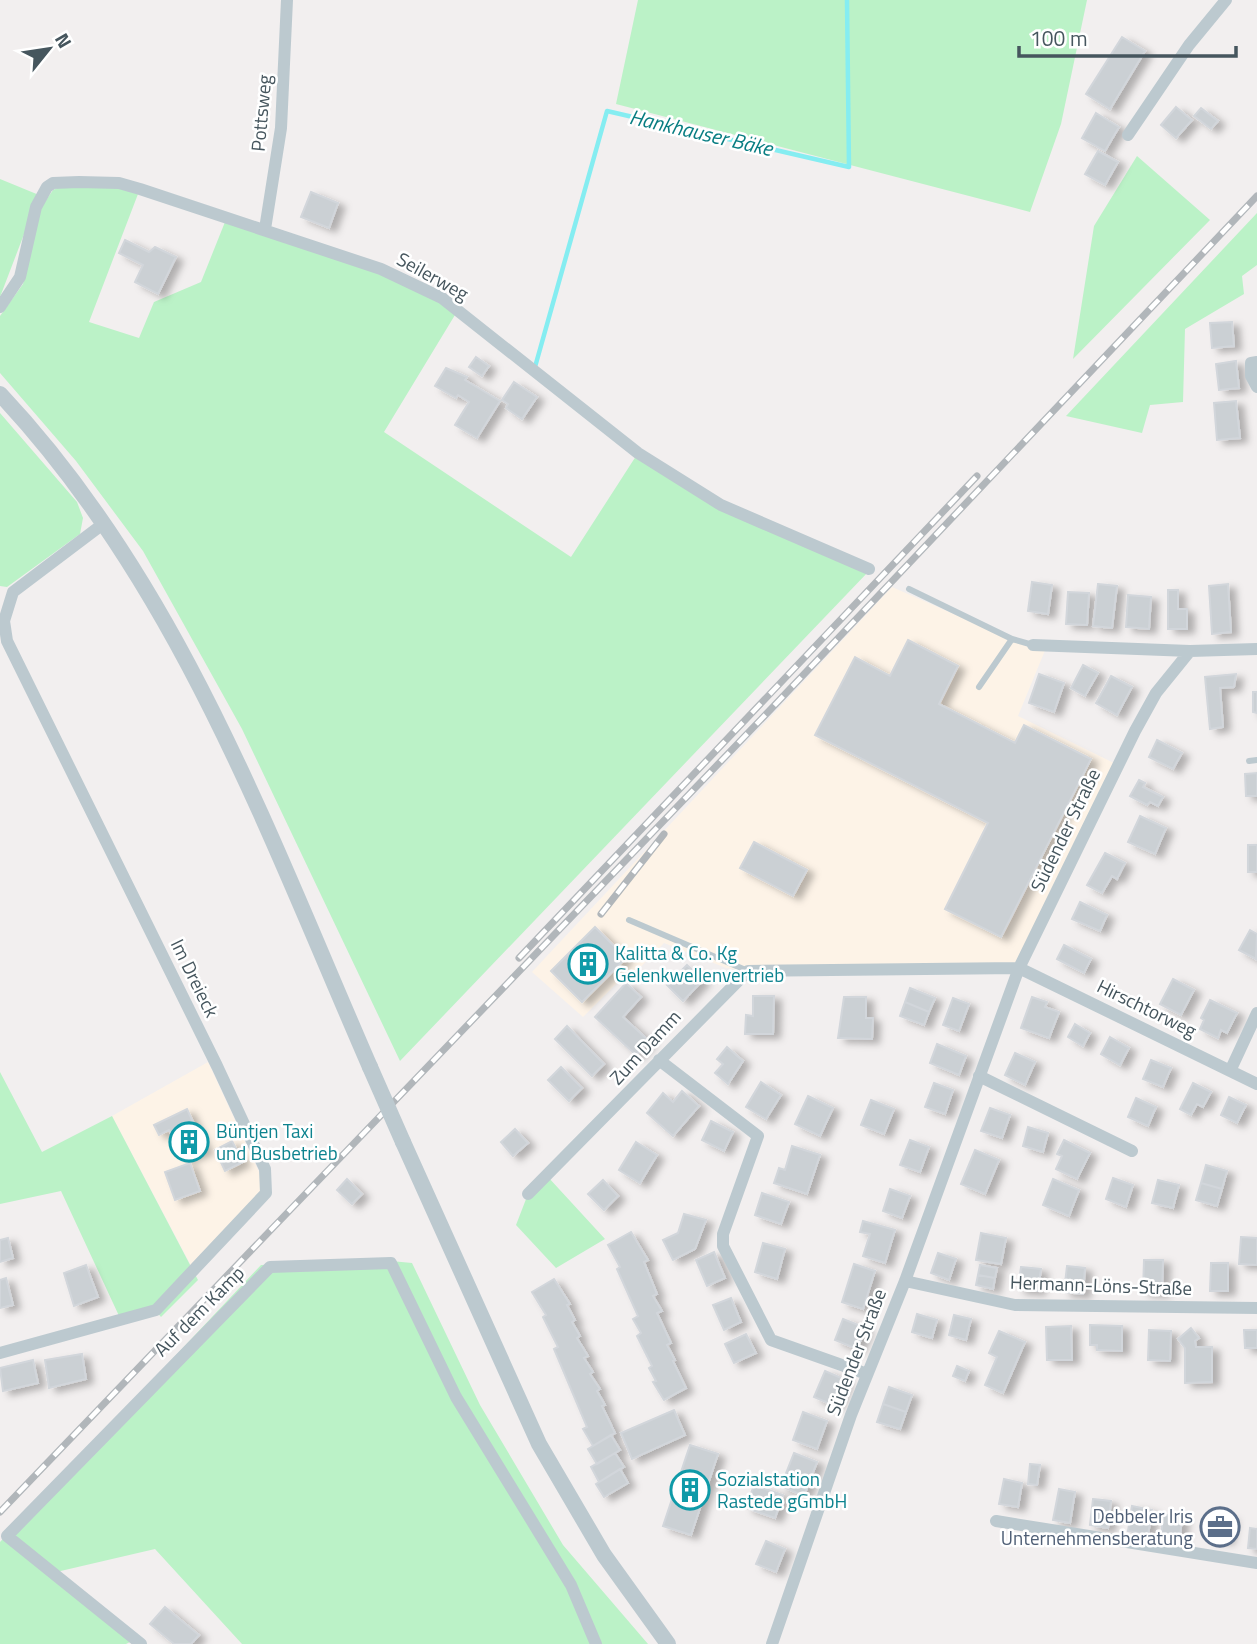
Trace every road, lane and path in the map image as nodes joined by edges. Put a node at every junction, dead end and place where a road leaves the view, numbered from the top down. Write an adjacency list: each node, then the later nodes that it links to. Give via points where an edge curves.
1 (287, 0): 4 (street, Pottsweg, via 281,128)
2 (1226, 0): 3 (street, via 1189,45)
3 (1128, 135)
4 (265, 229): 5 (street, Seilerweg, via 118,183 53,183 36,206 20,277); 10 (street, Seilerweg, via 381,269 442,298 669,474 721,506)
5 (0, 307)
6 (1257, 362): 7 (street, via 1251,363)
7 (1257, 387)
8 (0, 394): 9 (street)
9 (103, 524): 29 (street, Im Dreieck, via 13,593 4,621 7,641 217,1066 265,1169 266,1193 156,1310); 35 (street, bridge, via 200,684 509,1384 563,1488)
10 (869, 569)
11 (909, 589): 12 (lane)
12 (1012, 639): 13 (lane); 16 (lane)
13 (1033, 645): 15 (street)
14 (1257, 649): 15 (street)
15 (1190, 650): 18 (street, Südender Straße, via 1140,722)
16 (979, 687)
17 (629, 920): 19 (lane)
18 (1019, 968): 19 (street); 22 (street, Hirschtorweg); 23 (street, Südender Straße)
19 (748, 971): 21 (street, Zum Damm)
20 (1257, 1013): 22 (street)
21 (659, 1060): 26 (street, Zum Damm); 30 (street, via 758,1136 723,1234 723,1246 771,1340)
22 (1231, 1069): 24 (street, Hirschtorweg)
23 (979, 1076): 25 (street); 27 (street, Südender Straße)
24 (1257, 1084)
25 (1132, 1151)
26 (528, 1194)
27 (905, 1281): 28 (street, Hermann-Löns-Straße, via 1015,1305); 30 (street, Südender Straße)
28 (1257, 1308)
29 (0, 1353)
30 (867, 1374): 36 (street, Südender Straße)
31 (996, 1521): 32 (street)
32 (1257, 1563)
33 (141, 1644): 34 (street, Auf dem Kamp, via 7,1536 270,1267 391,1263 456,1397 571,1585)
34 (596, 1644)
35 (668, 1644)
36 (772, 1644)

